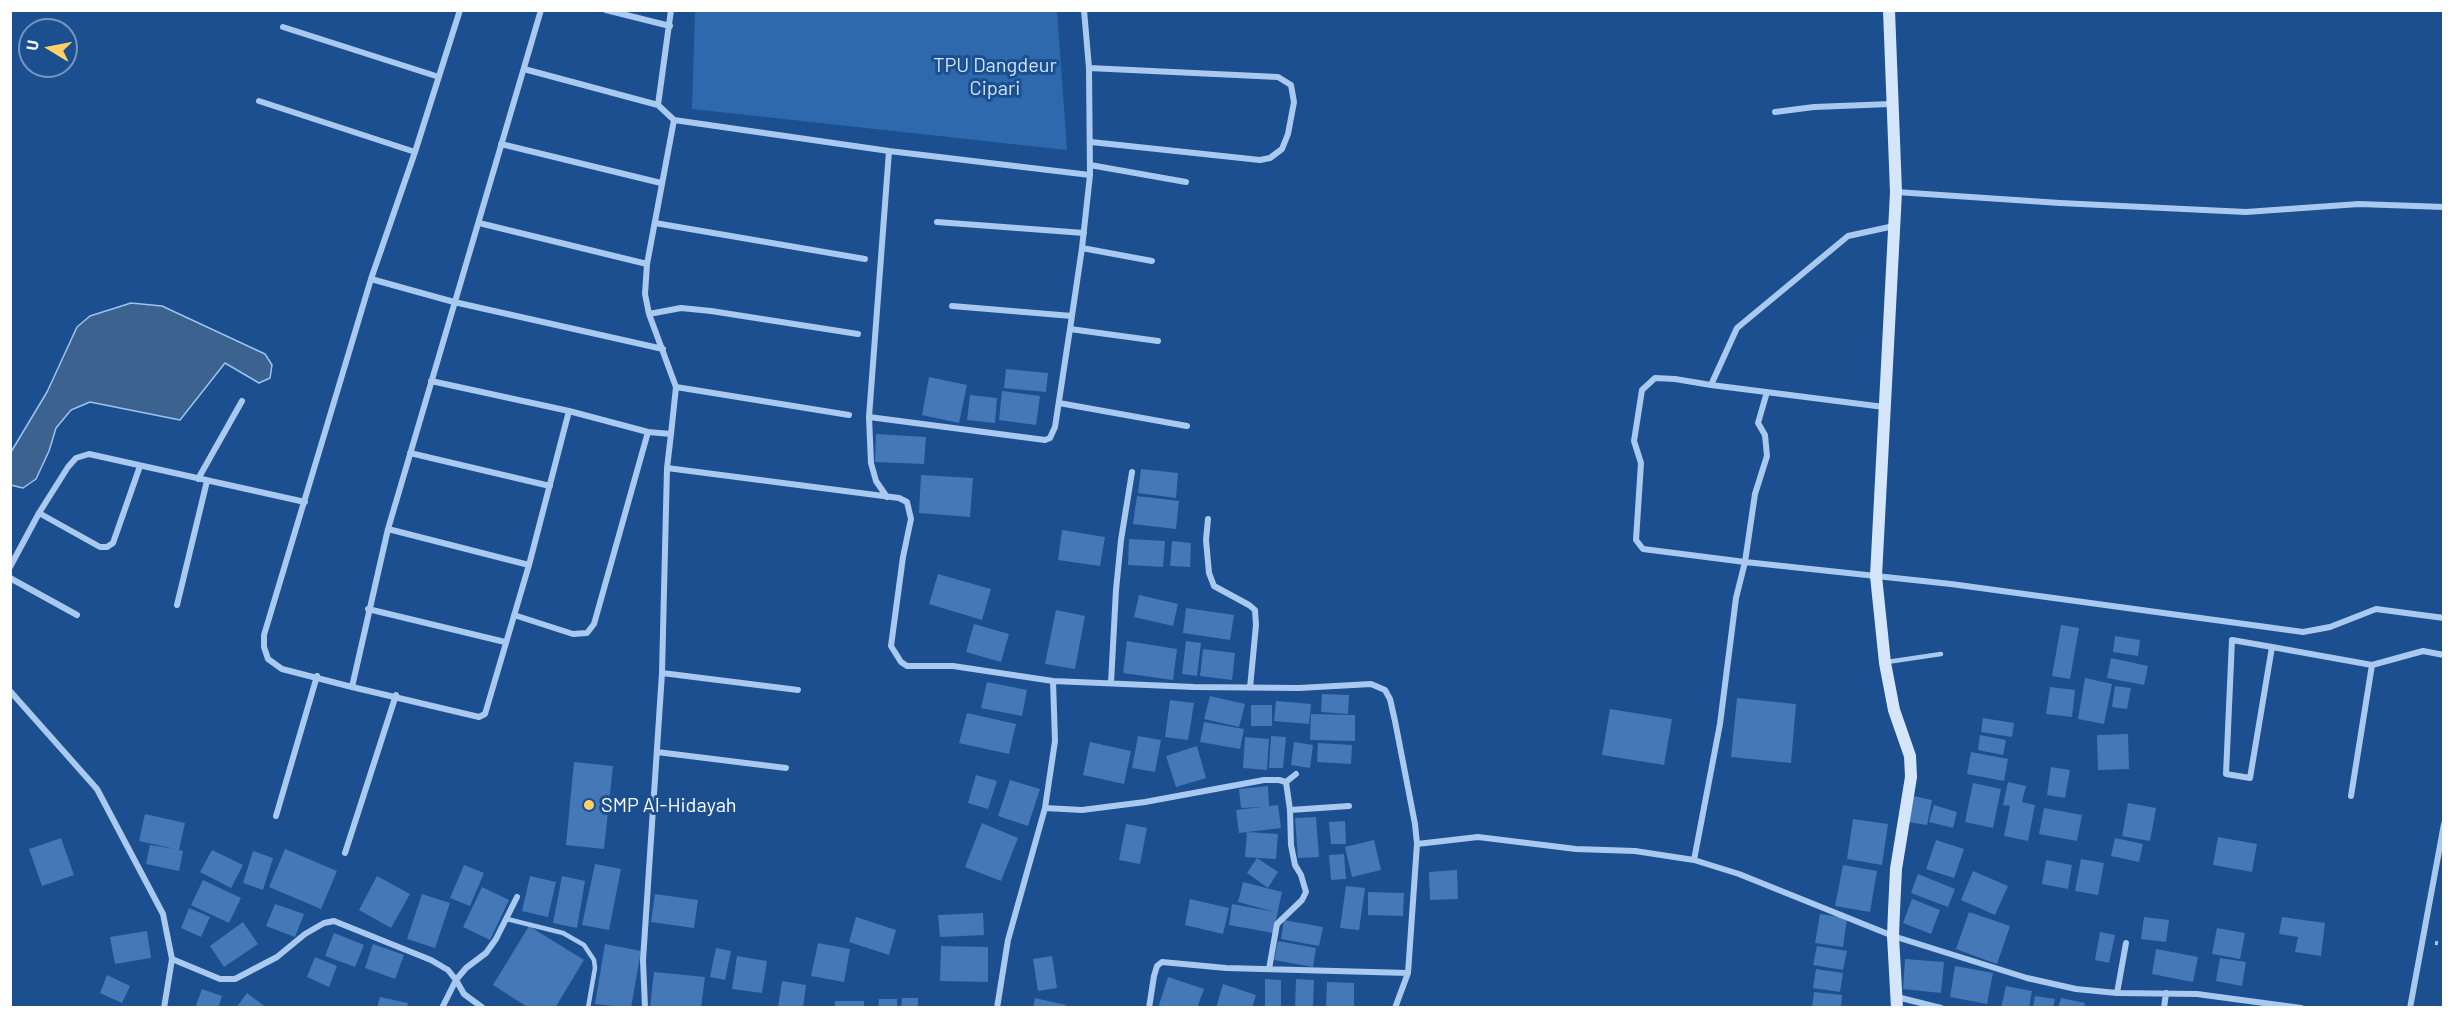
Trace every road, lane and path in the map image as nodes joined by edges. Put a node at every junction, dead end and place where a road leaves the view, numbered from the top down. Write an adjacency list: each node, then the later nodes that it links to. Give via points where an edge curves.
1 (460, 10): 11 (street)
2 (541, 10): 10 (street)
3 (606, 10): 7 (street)
4 (671, 10): 7 (street)
5 (1084, 10): 9 (street)
6 (1889, 10): 13 (street)
7 (670, 26): 14 (street)
8 (283, 27): 11 (street)
9 (1089, 68): 17 (street); 17 (street, via 1278,77 1291,85 1294,102 1282,149 1260,160)
10 (524, 69): 14 (street); 18 (street)
11 (439, 77): 20 (street)
12 (259, 101): 20 (street)
13 (1892, 104): 15 (street); 25 (street)
14 (658, 105): 16 (street)
15 (1775, 112)
16 (674, 120): 19 (street); 24 (street)
17 (1091, 142): 21 (street)
18 (501, 144): 24 (street); 28 (street)
19 (889, 151): 22 (street); 54 (street)
20 (415, 152): 36 (street)
21 (1090, 165): 22 (street); 23 (street)
22 (1090, 175): 31 (street)
23 (1186, 182)
24 (661, 183): 29 (street)
25 (1896, 192): 26 (street, via 2246,212 2359,204); 30 (street)
26 (2444, 207)
27 (937, 222): 31 (street)
28 (479, 223): 35 (street); 37 (street)
29 (655, 223): 33 (street); 35 (street)
30 (1894, 225): 46 (street, via 1848,236 1737,328); 51 (street)
31 (1084, 233): 32 (street)
32 (1082, 248): 34 (street); 40 (street)
33 (865, 259)
34 (1152, 261)
35 (647, 264): 39 (street)
36 (371, 279): 37 (street); 66 (street)
37 (454, 302): 44 (street); 45 (street)
38 (952, 306): 40 (street)
39 (648, 314): 42 (street, via 681,308); 44 (street)
40 (1072, 316): 41 (street)
41 (1070, 329): 43 (street); 50 (street)
42 (858, 334)
43 (1158, 341)
44 (663, 350): 47 (street)
45 (431, 381): 52 (street); 58 (street)
46 (1712, 385): 48 (street); 70 (street, via 1655,378 1642,390 1634,441 1641,463 1636,540 1643,549)
47 (676, 387): 53 (street); 57 (street)
48 (1767, 392): 51 (street); 70 (street, via 1758,423 1765,435 1767,456 1755,494)
49 (242, 401): 62 (street)
50 (1059, 404): 54 (street, via 1055,427 1045,440); 55 (street)
51 (1884, 407): 73 (street)
52 (569, 411): 56 (street); 64 (street)
53 (849, 415)
54 (869, 417): 65 (street, via 871,463 876,481)
55 (1187, 426)
56 (648, 432): 57 (street); 78 (street, via 594,624 587,633 573,634)
57 (671, 434): 60 (street)
58 (410, 453): 64 (street); 69 (street)
59 (140, 466): 62 (street); 67 (street, via 89,454 76,458); 67 (street, via 113,543 107,547 100,547)
60 (667, 468): 65 (street); 86 (street)
61 (1132, 472): 89 (street, via 1119,560)
62 (198, 478): 63 (street)
63 (207, 481): 66 (street); 75 (street)
64 (550, 486): 71 (street)
65 (887, 497): 88 (street, via 907,502 911,519 891,646 901,662 907,666 954,666)
66 (305, 502): 87 (street, via 264,635 264,647 268,659 282,669)
67 (39, 513): 72 (street)
68 (1208, 519): 91 (street, via 1206,540 1214,586 1255,610)
69 (388, 529): 71 (street); 76 (street)
70 (1745, 562): 73 (street); 107 (street)
71 (529, 565): 78 (street)
72 (10, 567)
73 (1876, 576): 79 (street, via 2303,632 2330,627 2376,609); 84 (street)
74 (10, 578): 77 (street)
75 (177, 605)
76 (368, 609): 80 (street); 90 (street)
77 (77, 615)
78 (513, 615): 80 (street)
79 (2444, 618)
80 (505, 642): 94 (street, via 485,714 480,717)
81 (2272, 647): 81 (street, via 2250,778 2226,774 2232,640); 85 (street)
82 (1941, 654): 84 (lane)
83 (2444, 655): 85 (street, via 2423,651)
84 (1885, 663): 110 (street, via 1894,710 1910,756 1911,777 1896,869)
85 (2372, 665): 99 (street)
86 (662, 673): 92 (street); 95 (street)
87 (317, 676): 90 (street); 103 (street)
88 (1053, 681): 89 (street); 101 (street, via 1055,741)
89 (1111, 683): 91 (street)
90 (352, 687): 94 (street)
91 (1250, 688): 105 (street, via 1371,684 1385,690 1395,721)
92 (798, 690)
93 (10, 691): 112 (street, via 97,789 163,914)
94 (396, 695): 106 (street)
95 (657, 752): 96 (street); 124 (street, via 643,960)
96 (786, 768)
97 (1296, 774): 98 (street)
98 (1286, 782): 101 (street, via 1264,780 1082,810); 102 (street)
99 (2350, 796)
100 (1349, 806): 102 (street)
101 (1045, 808): 125 (street, via 1008,940)
102 (1290, 810): 113 (street, via 1291,845 1306,892 1277,924)
103 (276, 816)
104 (2444, 824): 131 (street)
105 (1417, 844): 107 (street, via 1478,837); 114 (street)
106 (345, 854)
107 (1694, 860): 110 (street, via 1740,874)
108 (517, 897): 109 (street)
109 (507, 919): 115 (street, via 486,953); 123 (lane, via 563,933 584,945 595,968)
110 (1893, 936): 116 (street, via 2027,978); 118 (street)
111 (2126, 943): 116 (street)
112 (172, 959): 115 (street, via 220,979 235,979 277,957 324,922 334,921 431,960); 120 (street)
113 (1269, 969): 114 (street); 126 (street, via 1162,962 1154,975)
114 (1408, 973): 127 (street)
115 (456, 980): 121 (street); 122 (street, via 464,994)
116 (2117, 993): 117 (street)
117 (2166, 993): 119 (street); 129 (street)
118 (1897, 1002): 128 (street)
119 (2292, 1007): 130 (street)
120 (164, 1008)
121 (442, 1008)
122 (483, 1008)
123 (588, 1008)
124 (645, 1008)
125 (997, 1008)
126 (1149, 1008)
127 (1395, 1008)
128 (1941, 1008)
129 (2164, 1008)
130 (2301, 1008)
131 (2410, 1008)

